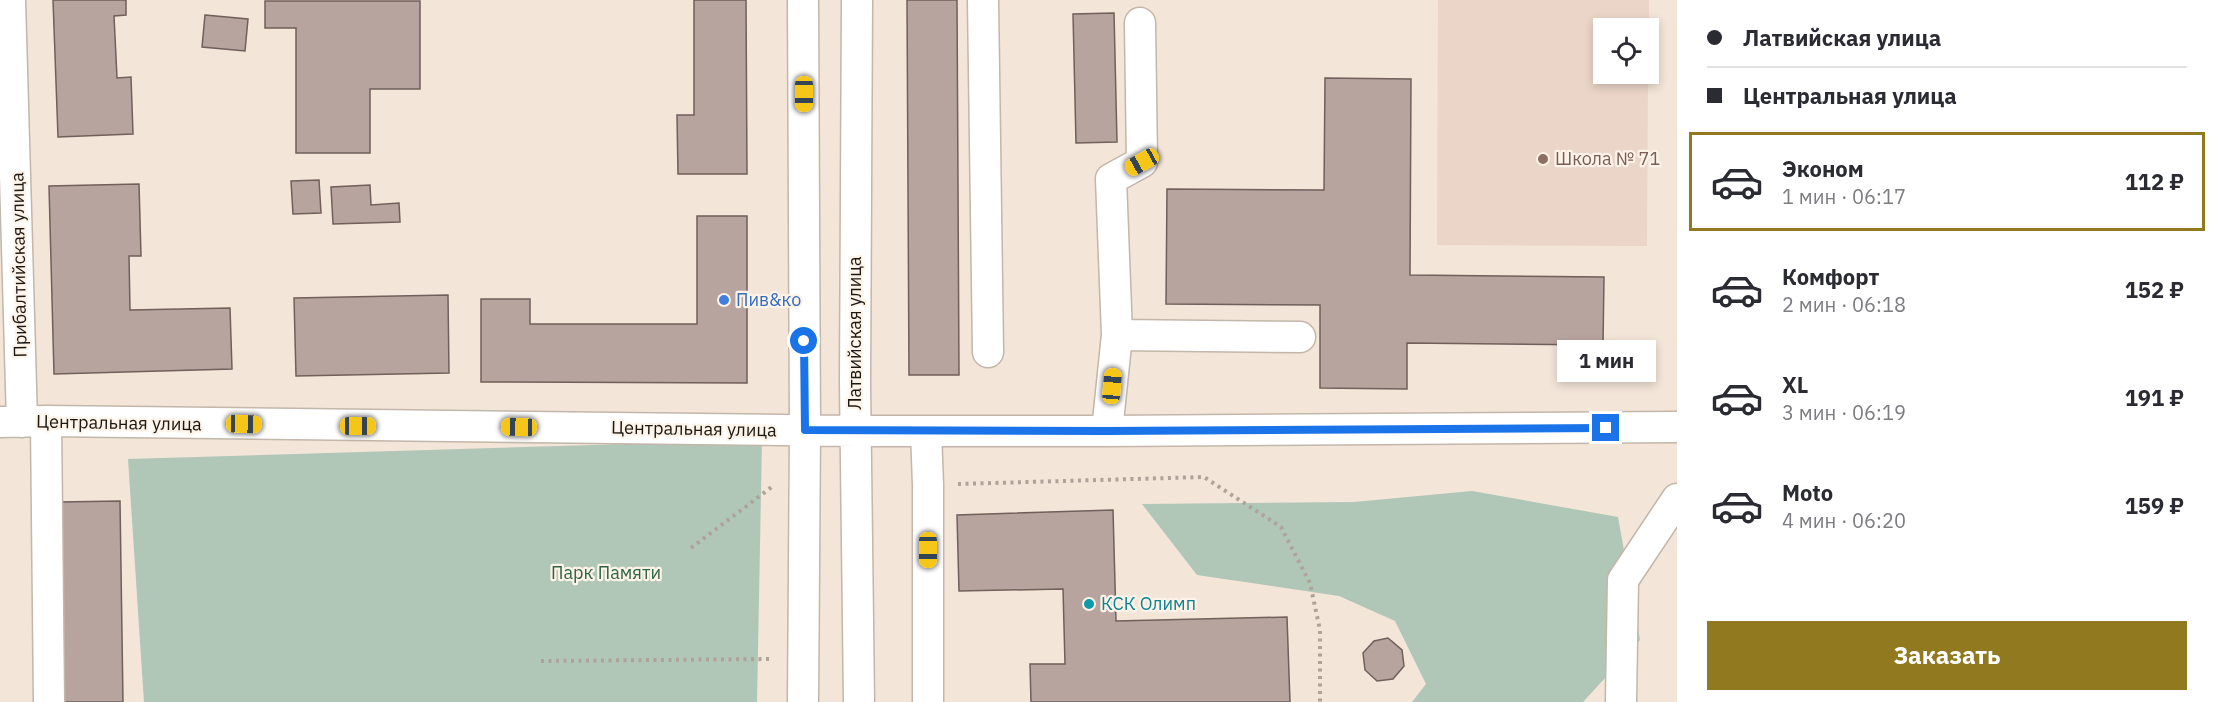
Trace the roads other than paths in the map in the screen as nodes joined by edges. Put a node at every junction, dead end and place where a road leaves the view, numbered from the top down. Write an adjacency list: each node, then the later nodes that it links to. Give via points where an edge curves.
1 (10, 0): 9 (street, Прибалтийская улица)
2 (804, 0): 11 (street)
3 (856, 0): 12 (street, Латвийская улица)
4 (984, 0): 8 (street)
5 (1140, 23): 6 (street, via 1142,162 1111,179)
6 (1117, 335): 7 (street); 14 (street)
7 (1300, 337)
8 (988, 352)
9 (23, 422): 11 (street, Центральная улица); 16 (street, Прибалтийская улица)
10 (1677, 427): 14 (street, Центральная улица)
11 (805, 430): 12 (street, Центральная улица); 17 (street)
12 (856, 431): 13 (street, Центральная улица); 18 (street, Латвийская улица)
13 (926, 431): 14 (street, Центральная улица); 19 (street)
14 (1107, 431)
15 (1677, 499): 20 (street, via 1623,580)
16 (49, 702)
17 (803, 702)
18 (859, 702)
19 (928, 702)
20 (1621, 702)

